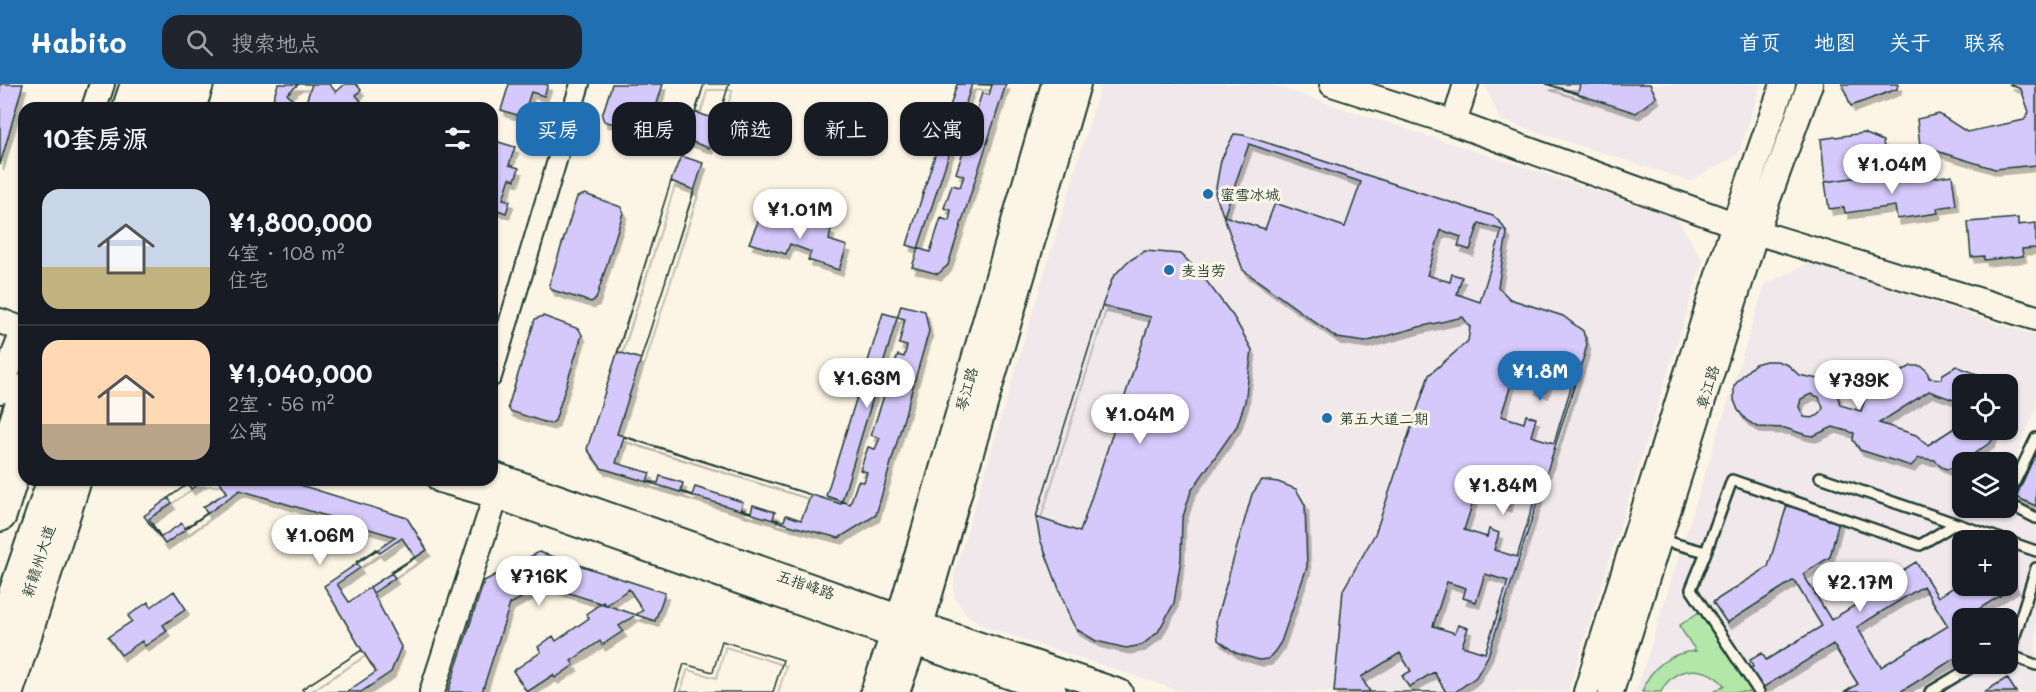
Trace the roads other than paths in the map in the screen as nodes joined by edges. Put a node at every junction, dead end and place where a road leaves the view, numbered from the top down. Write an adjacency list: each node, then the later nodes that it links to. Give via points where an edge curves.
1 (102, 84): 14 (main road)
2 (128, 84): 15 (main road)
3 (137, 84): 16 (highway)
4 (166, 84): 17 (highway)
5 (195, 84): 18 (highway)
6 (208, 84): 19 (main road)
7 (580, 84): 26 (street)
8 (1054, 84): 52 (main road, 琴江路)
9 (1078, 84): 52 (main road, 琴江路)
10 (1332, 84): 20 (main road)
11 (1466, 84): 20 (main road)
12 (1784, 84): 21 (main road, 章江路)
13 (1810, 84): 21 (main road, 章江路)
14 (96, 102)
15 (122, 102)
16 (131, 102)
17 (160, 102)
18 (189, 102)
19 (203, 102)
20 (1454, 123): 21 (main road)
21 (1745, 228): 22 (main road); 45 (main road, 章江路); 64 (main road, 章江路)
22 (2036, 318)
23 (0, 321): 24 (main road)
24 (18, 338)
25 (18, 342): 27 (main road)
26 (498, 357)
27 (0, 391)
28 (18, 395): 31 (main road)
29 (18, 405): 31 (main road)
30 (2036, 438): 32 (lane)
31 (6, 440): 41 (highway)
32 (2018, 475)
33 (1820, 477): 43 (lane)
34 (36, 486): 50 (highway)
35 (52, 486): 53 (highway)
36 (62, 486): 57 (main road, 新赣州大道)
37 (78, 486): 58 (main road)
38 (494, 486): 59 (main road)
39 (497, 486): 52 (main road, 五指峰路)
40 (2018, 509): 42 (lane)
41 (0, 514)
42 (2036, 518)
43 (1955, 524): 44 (lane); 48 (lane, via 1920,545 1732,480)
44 (1973, 530)
45 (1659, 539): 48 (lane); 65 (main road, 章江路)
46 (2018, 545): 47 (lane)
47 (2036, 550)
48 (1706, 552): 66 (lane, via 1691,589)
49 (2036, 568): 51 (lane)
50 (0, 597)
51 (2018, 624)
52 (907, 631): 60 (main road, 琴江路); 61 (main road, 琴江路); 62 (main road, 五指峰路); 63 (main road, 五指峰路)
53 (0, 637)
54 (2018, 659): 55 (lane)
55 (2036, 665)
56 (1960, 674): 67 (lane)
57 (0, 677)
58 (11, 692)
59 (432, 692)
60 (873, 692)
61 (897, 692)
62 (1054, 692)
63 (1120, 692)
64 (1586, 692)
65 (1611, 692)
66 (1759, 692)
67 (1930, 692)

